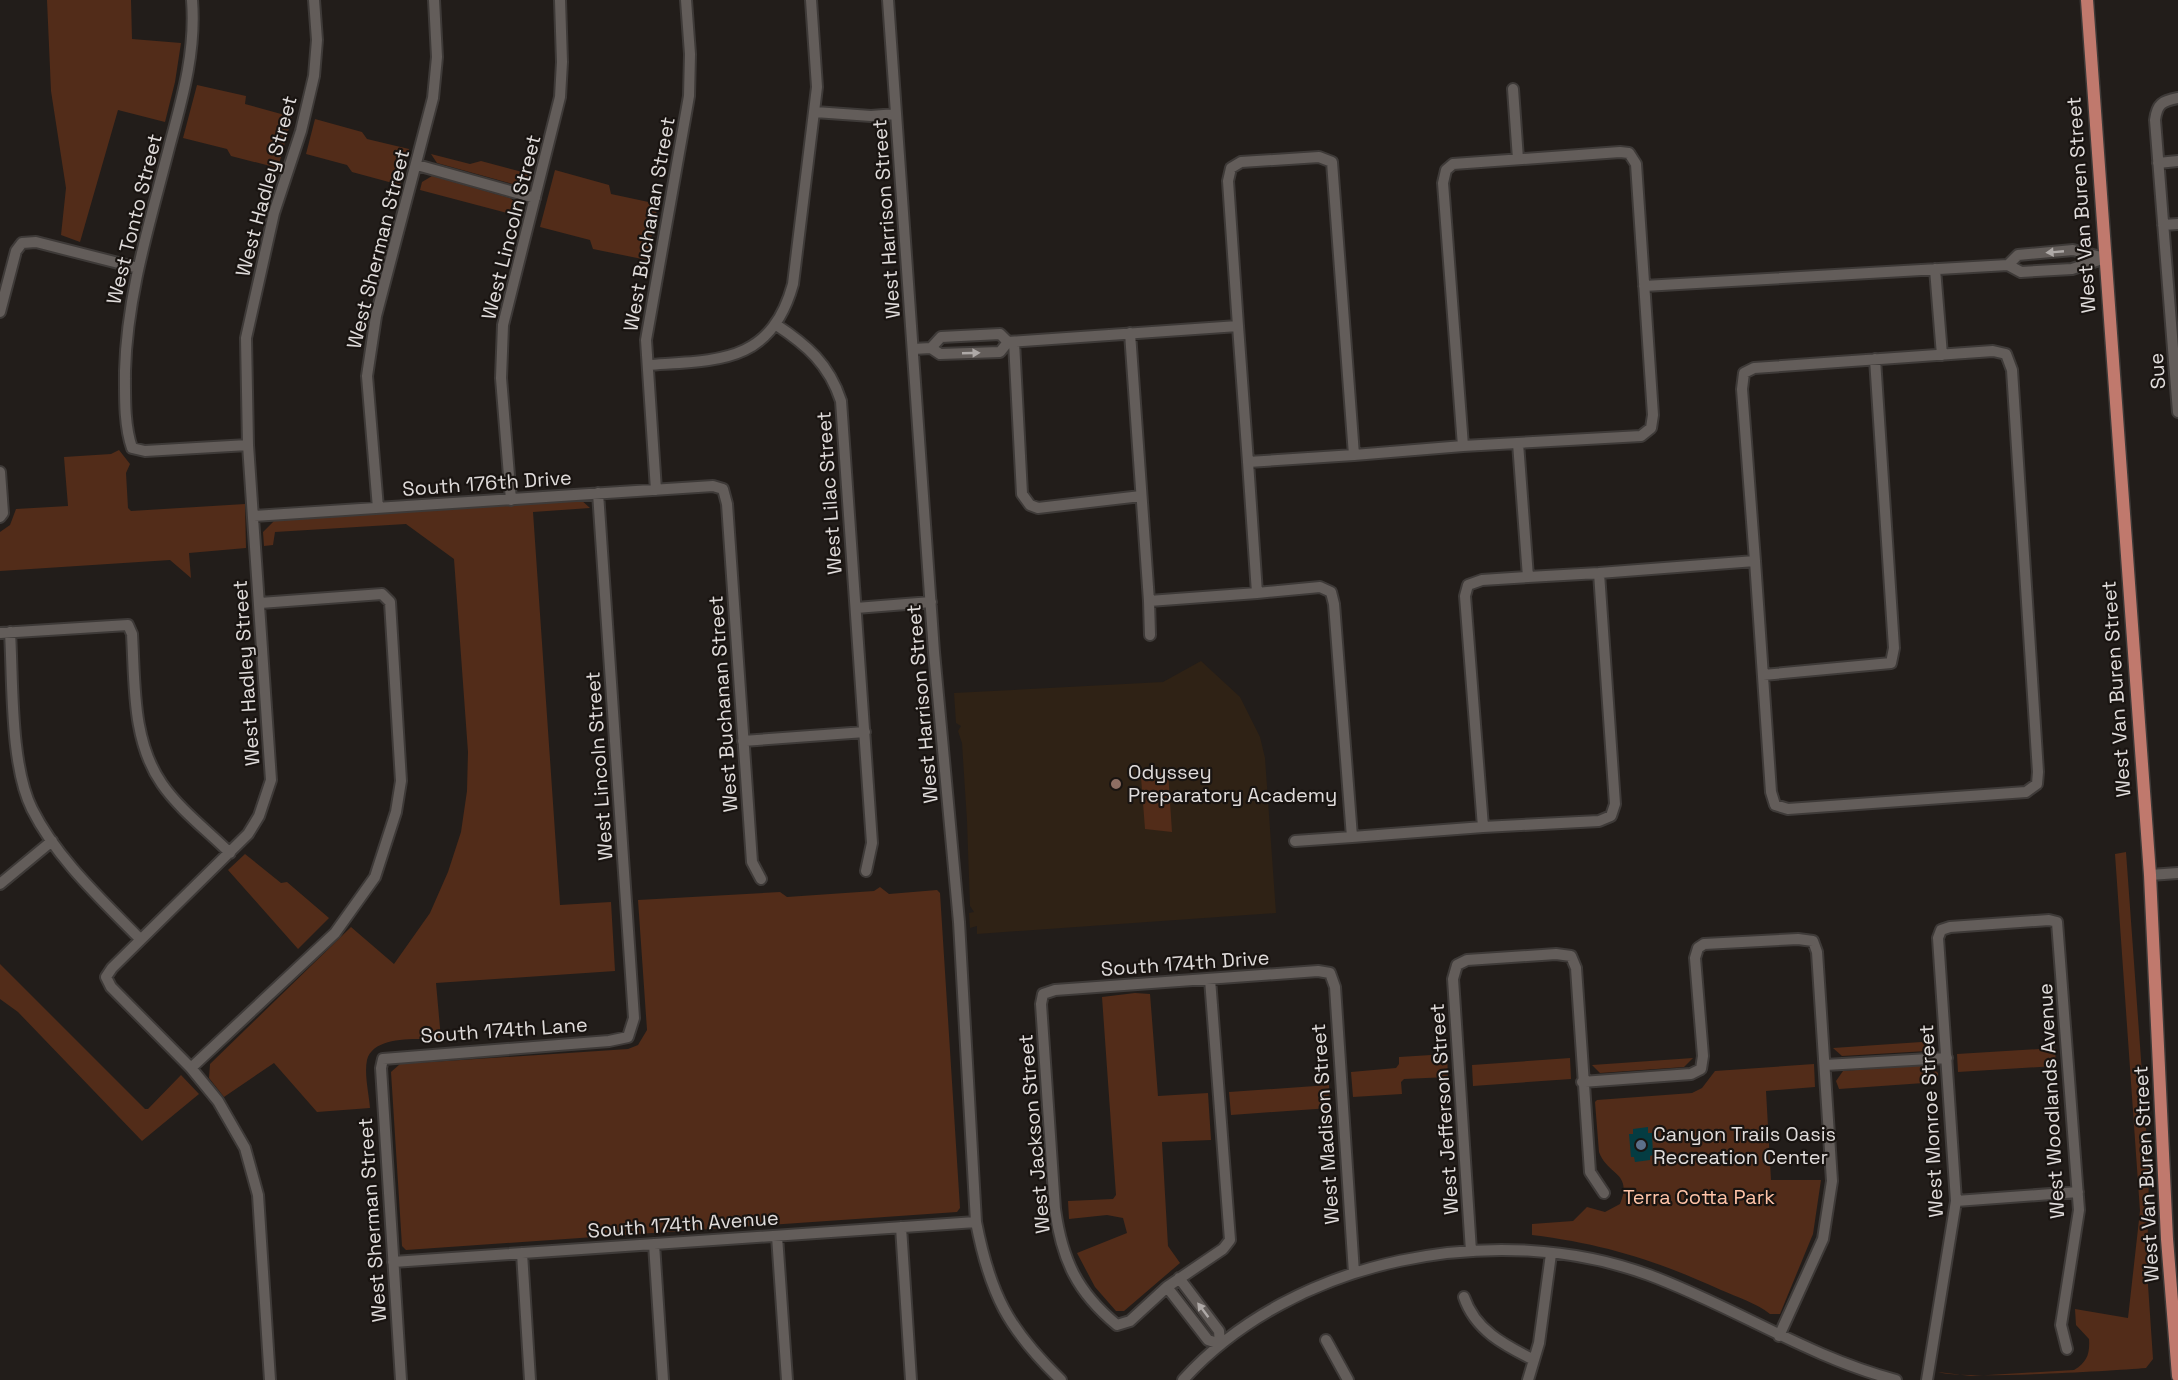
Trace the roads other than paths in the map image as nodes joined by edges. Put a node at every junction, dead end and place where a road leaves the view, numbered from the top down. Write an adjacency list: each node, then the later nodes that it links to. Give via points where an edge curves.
1 (192, 0): 22 (street, West Tonto Street, via 194,22 188,74)
2 (314, 0): 38 (street, West Hadley Street, via 314,76 274,213 246,338)
3 (434, 0): 16 (street, West Sherman Street, via 437,57 433,98)
4 (560, 0): 17 (street, West Lincoln Street, via 560,97)
5 (686, 0): 35 (street, West Buchanan Street, via 689,96 651,306 646,340)
6 (811, 0): 11 (street)
7 (888, 0): 12 (street, West Harrison Street)
8 (2087, 0): 20 (main road, West Van Buren Street)
9 (1514, 89): 13 (street)
10 (2178, 98): 15 (street, Sue, via 2156,108)
11 (815, 112): 12 (street); 27 (street, via 793,284)
12 (896, 114): 32 (street, West Harrison Street)
13 (1518, 159): 24 (street, via 1629,153 1636,164); 39 (street, via 1454,164 1444,176)
14 (2178, 161): 15 (street)
15 (2158, 163): 19 (street, Sue)
16 (417, 165): 17 (street); 48 (street, West Sherman Street, via 376,316 367,376)
17 (535, 198): 47 (street, West Lincoln Street, via 503,325 501,378)
18 (2178, 224): 19 (street)
19 (2163, 225): 25 (street, Sue)
20 (2105, 258): 21 (street, via 2072,269 2021,272); 21 (street, one-way to 21, via 2073,250 2018,255); 71 (main road, West Van Buren Street)
21 (2008, 265): 23 (street)
22 (138, 268): 26 (street, via 36,242 22,243 16,251); 38 (street, West Tonto Street, via 126,332 125,393 132,448 145,451)
23 (1935, 269): 24 (street); 33 (street)
24 (1644, 286): 37 (street, via 1651,428 1641,436)
25 (2174, 287): 36 (street, Sue, via 2172,327)
26 (0, 312)
27 (775, 324): 35 (street, via 753,347 724,359); 58 (street, West Lilac Street, via 820,360 834,380 840,401)
28 (1238, 326): 29 (street); 40 (street, via 1228,181 1231,168 1241,162 1319,157 1332,162); 41 (street)
29 (1130, 333): 30 (street); 46 (street)
30 (1011, 342): 31 (street, one-way to 30, via 940,354 1000,352); 31 (street, via 1000,334 941,337); 46 (street, via 1022,494 1030,505 1038,508)
31 (931, 348): 32 (street)
32 (913, 349): 56 (street, West Harrison Street)
33 (1942, 355): 34 (street); 61 (street, via 1993,351 2006,354 2012,370 2037,784 2025,792 1788,809 1775,805)
34 (1875, 359): 51 (street, via 1754,368 1744,373); 61 (street, via 1894,648 1891,663)
35 (648, 365): 44 (street, West Buchanan Street)
36 (2178, 412)
37 (1518, 443): 39 (street); 53 (street)
38 (248, 445): 49 (street, West Hadley Street)
39 (1463, 446): 40 (street)
40 (1354, 455): 41 (street)
41 (1248, 462): 54 (street)
42 (0, 472): 50 (street)
43 (723, 489): 44 (street, South 176th Drive, via 713,486); 63 (street, West Buchanan Street)
44 (656, 490): 45 (street, South 176th Drive)
45 (598, 493): 47 (street, South 176th Drive); 79 (street, West Lincoln Street, via 634,1018)
46 (1141, 496): 55 (street)
47 (511, 500): 48 (street, South 176th Drive)
48 (378, 508): 49 (street, South 176th Drive)
49 (254, 516): 57 (street, West Hadley Street)
50 (0, 517)
51 (1755, 561): 52 (street); 61 (street)
52 (1599, 573): 53 (street); 64 (street, via 1615,804 1611,816 1599,821)
53 (1528, 577): 64 (street, via 1482,580 1468,585 1465,596)
54 (1257, 593): 55 (street); 65 (street, via 1320,587 1331,592)
55 (1149, 601): 60 (street)
56 (932, 602): 58 (street); 88 (street, West Harrison Street, via 959,922)
57 (260, 603): 68 (street, West Hadley Street, via 271,780 259,816); 83 (street, via 382,594 390,602 401,781 396,812 375,877 335,933)
58 (856, 608): 62 (street, West Lilac Street)
59 (5, 633): 66 (street, via 19,766 31,808); 68 (street, via 128,626 132,634 141,739 150,764 164,787)
60 (1150, 635)
61 (1763, 675)
62 (865, 732): 63 (street); 69 (street, West Lilac Street, via 872,843)
63 (743, 741): 72 (street, West Buchanan Street, via 752,862)
64 (1483, 827): 65 (street)
65 (1352, 837): 67 (street)
66 (52, 841): 73 (street); 75 (street)
67 (1295, 841)
68 (230, 853): 75 (street, West Hadley Street)
69 (866, 871)
70 (2178, 873): 71 (street)
71 (2150, 875): 91 (main road, West Van Buren Street)
72 (761, 879)
73 (0, 884)
74 (2057, 922): 80 (street, West Monroe Street, via 1941,930 1938,938); 85 (street, West Woodlands Avenue)
75 (140, 939): 83 (street, West Hadley Street, via 106,977 111,987)
76 (1330, 973): 77 (street, South 174th Drive); 97 (street, West Madison Street, via 1335,987)
77 (1210, 979): 78 (street, South 174th Drive); 98 (street, via 1230,1240 1223,1249)
78 (1043, 994): 99 (street, West Jackson Street, via 1058,1232 1074,1275 1089,1300 1117,1325 1130,1321)
79 (628, 1037): 81 (street, South 174th Lane)
80 (1947, 1058): 82 (street); 87 (street, West Monroe Street)
81 (383, 1059): 96 (street, West Sherman Street)
82 (1825, 1065): 84 (street, via 1813,941 1704,944 1695,958 1701,1070); 101 (street, via 1833,1181 1829,1213 1823,1239)
83 (191, 1068): 107 (street, West Hadley Street, via 233,1124 245,1148 258,1195)
84 (1582, 1082): 86 (street, via 1590,1172); 93 (street, West Jefferson Street, via 1576,968 1571,956 1467,960 1457,965 1453,979)
85 (2078, 1192): 87 (street); 104 (street, West Woodlands Avenue, via 2079,1210 2061,1325)
86 (1604, 1193)
87 (1956, 1200): 118 (street, West Monroe Street)
88 (976, 1222): 89 (street, South 174th Avenue); 113 (street, West Harrison Street, via 985,1267 1002,1308 1018,1334)
89 (901, 1227): 90 (street, South 174th Avenue); 112 (street)
90 (777, 1236): 92 (street, South 174th Avenue); 111 (street)
91 (2173, 1239): 106 (main road, West Van Buren Street)
92 (654, 1244): 94 (street, South 174th Avenue); 110 (street)
93 (1472, 1251): 95 (street); 97 (street)
94 (522, 1253): 96 (street, South 174th Avenue); 109 (street)
95 (1551, 1254): 101 (street, via 1648,1275); 105 (street)
96 (393, 1262): 108 (street, West Sherman Street)
97 (1354, 1273): 103 (street, via 1259,1317)
98 (1179, 1278): 99 (street); 103 (street, one-way to 98, via 1219,1331)
99 (1167, 1287): 103 (street, via 1206,1337)
100 (1464, 1297): 105 (street, via 1479,1325 1512,1350)
101 (1779, 1336): 117 (street)
102 (1326, 1340): 115 (street)
103 (1220, 1344): 114 (street)
104 (2067, 1349)
105 (1534, 1360): 116 (street)
106 (2178, 1376)
107 (270, 1380)
108 (400, 1380)
109 (530, 1380)
110 (663, 1380)
111 (787, 1380)
112 (911, 1380)
113 (1061, 1380)
114 (1183, 1380)
115 (1348, 1380)
116 (1528, 1380)
117 (1896, 1380)
118 (1927, 1380)

